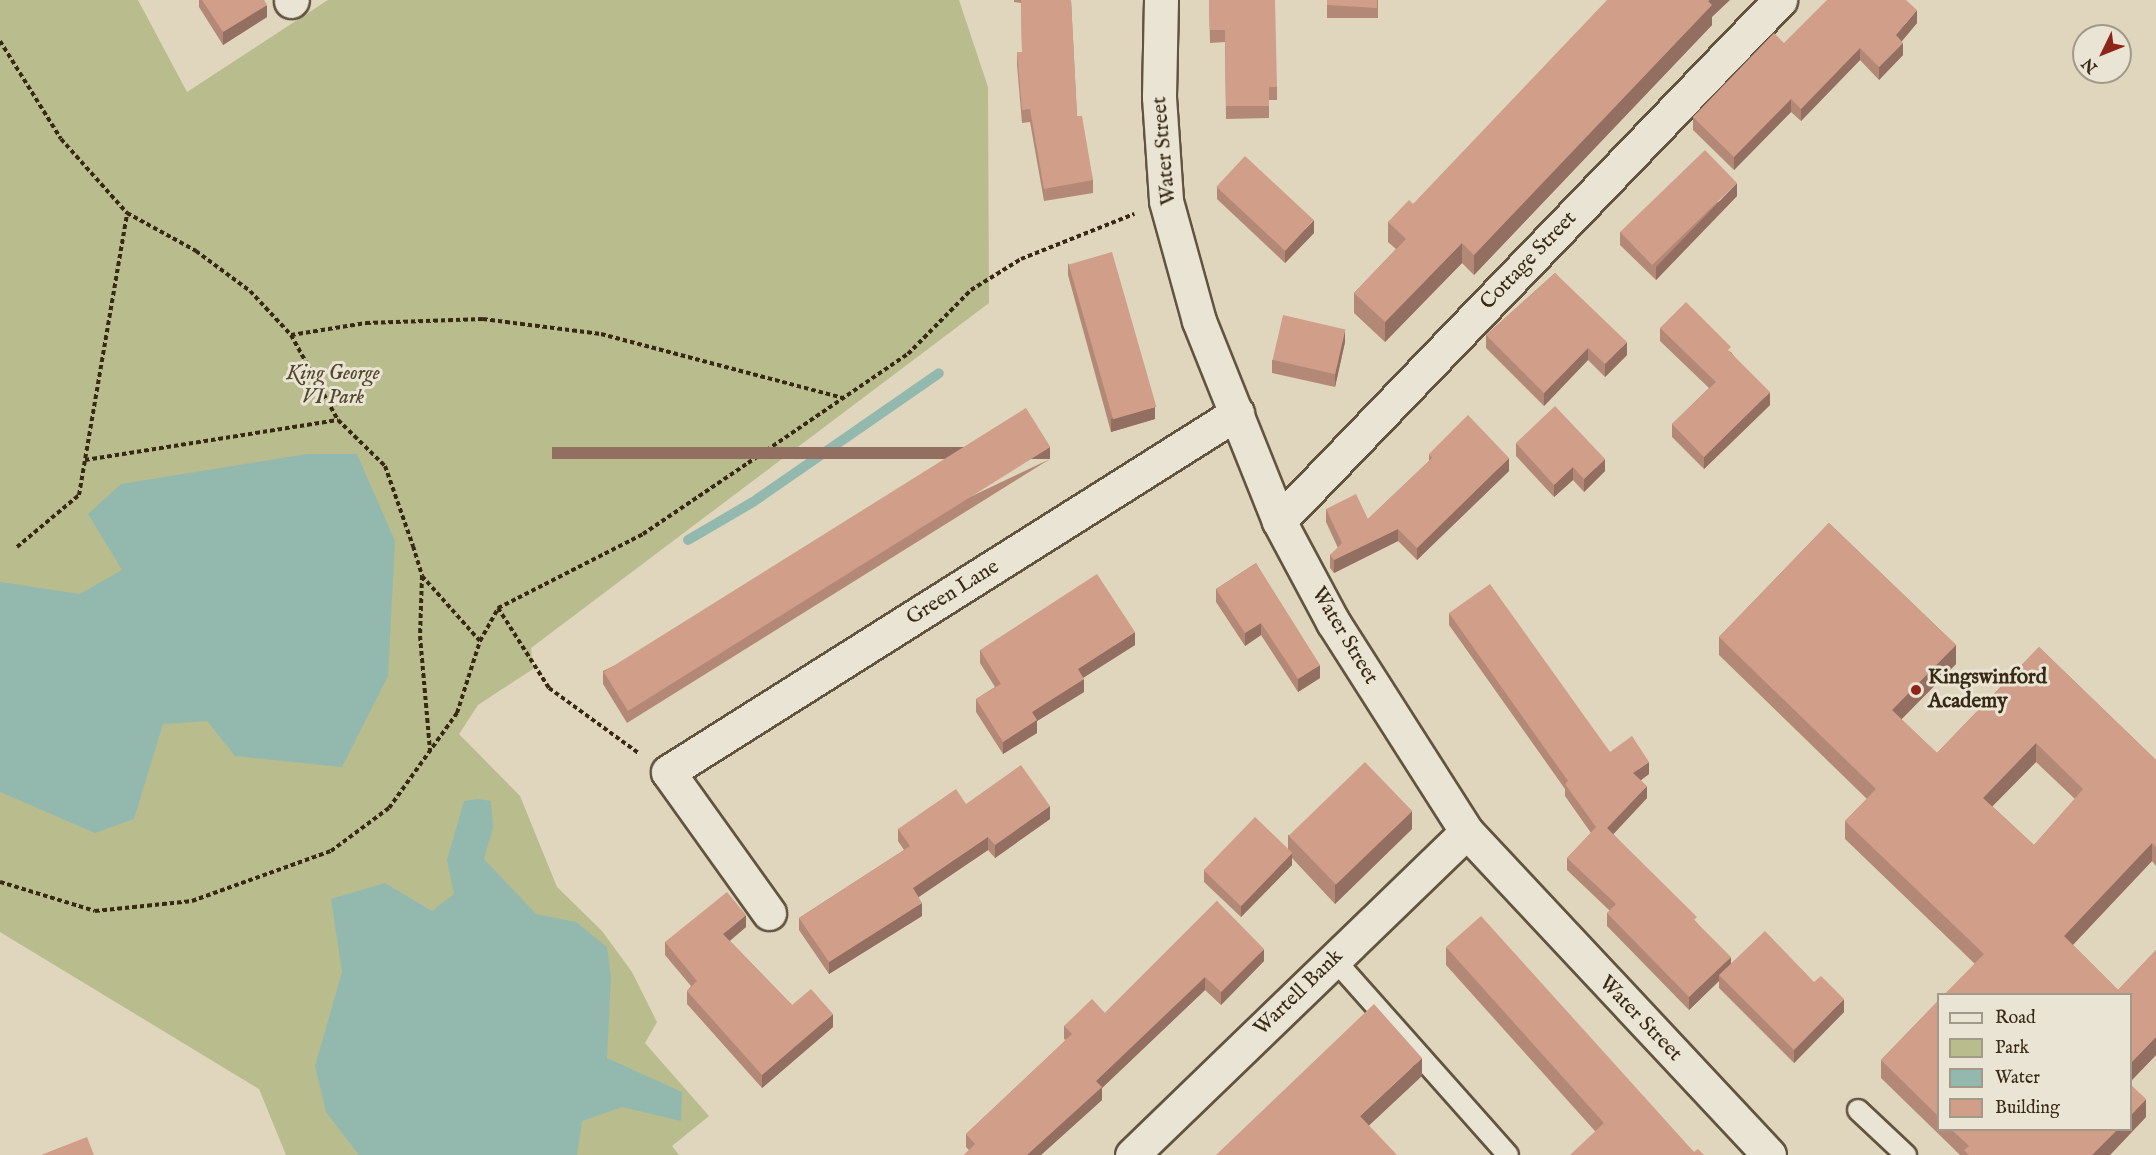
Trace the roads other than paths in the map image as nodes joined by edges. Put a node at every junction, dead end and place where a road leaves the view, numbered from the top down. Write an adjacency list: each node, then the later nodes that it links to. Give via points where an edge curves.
1 (1161, 0): 3 (street, Water Street, via 1159,97 1166,201 1199,321)
2 (1780, 0): 4 (street, Cottage Street)
3 (1237, 413): 4 (street, Water Street); 6 (street, Green Lane, via 668,772)
4 (1279, 521): 5 (street, Water Street, via 1333,622)
5 (1467, 832): 7 (street, Wartell Bank); 11 (street, Water Street)
6 (769, 913)
7 (1334, 959): 9 (street, Wartell Bank); 10 (lane)
8 (1858, 1110): 12 (lane)
9 (1139, 1153)
10 (1508, 1155)
11 (1769, 1155)
12 (1906, 1155)

